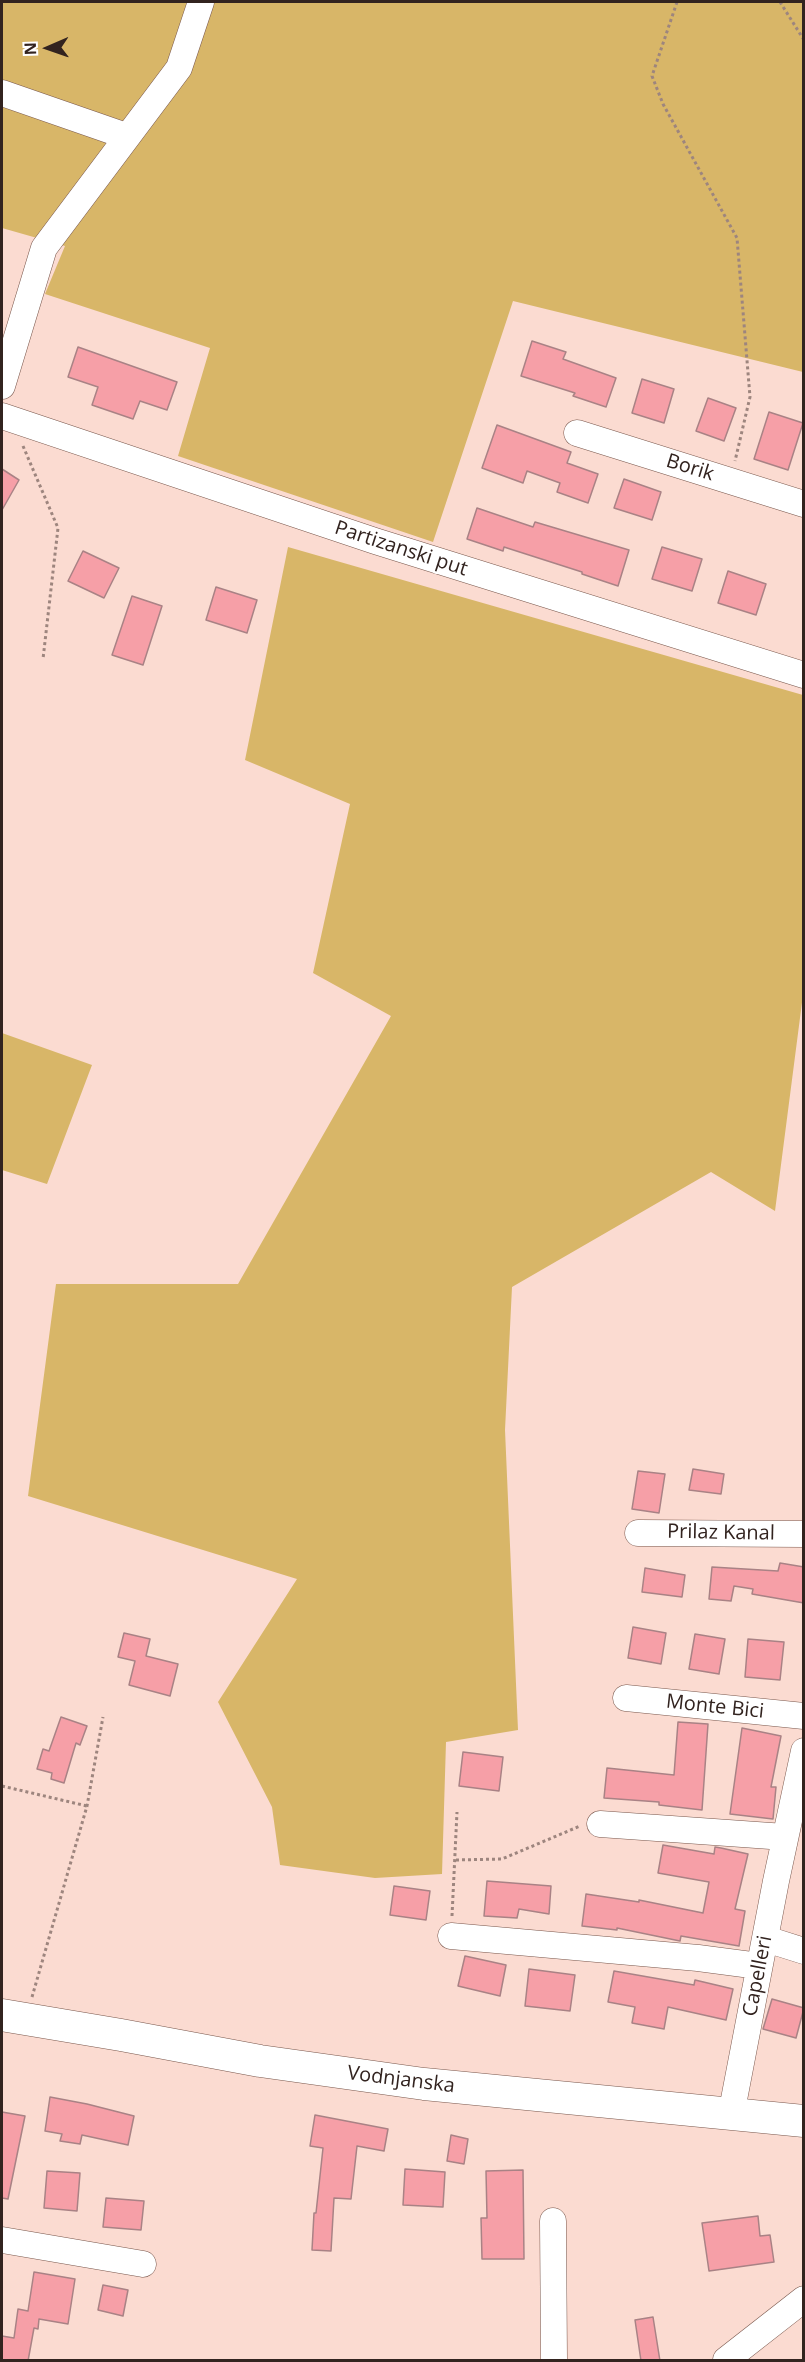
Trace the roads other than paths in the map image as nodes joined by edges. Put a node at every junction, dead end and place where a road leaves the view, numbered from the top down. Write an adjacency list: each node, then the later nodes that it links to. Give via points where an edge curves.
1 (201, 2): 3 (street, via 179,68)
2 (2, 93): 3 (street)
3 (126, 136): 4 (street, via 44,248)
4 (2, 386)
5 (7, 417): 8 (street, Partizanski put, via 375,541)
6 (577, 433): 7 (street, Borik)
7 (804, 504)
8 (804, 675)
9 (638, 1533): 10 (street, Prilaz Kanal)
10 (804, 1534)
11 (626, 1698): 12 (street, Monte Bici)
12 (804, 1716)
13 (804, 1752): 14 (street, Capelleri)
14 (798, 1805): 16 (street, Capelleri)
15 (600, 1824): 16 (street)
16 (785, 1837): 18 (street, Capelleri)
17 (451, 1936): 20 (street)
18 (766, 1939): 19 (street); 20 (street, Capelleri)
19 (804, 1951)
20 (759, 1966): 22 (street, Capelleri)
21 (14, 2017): 22 (main road, Vodnjanska, via 260,2061 424,2084)
22 (731, 2115): 23 (main road, Vodnjanska)
23 (804, 2121)
24 (553, 2221): 28 (street)
25 (2, 2240): 26 (street)
26 (142, 2264)
27 (804, 2299): 29 (street)
28 (554, 2358)
29 (726, 2361)

